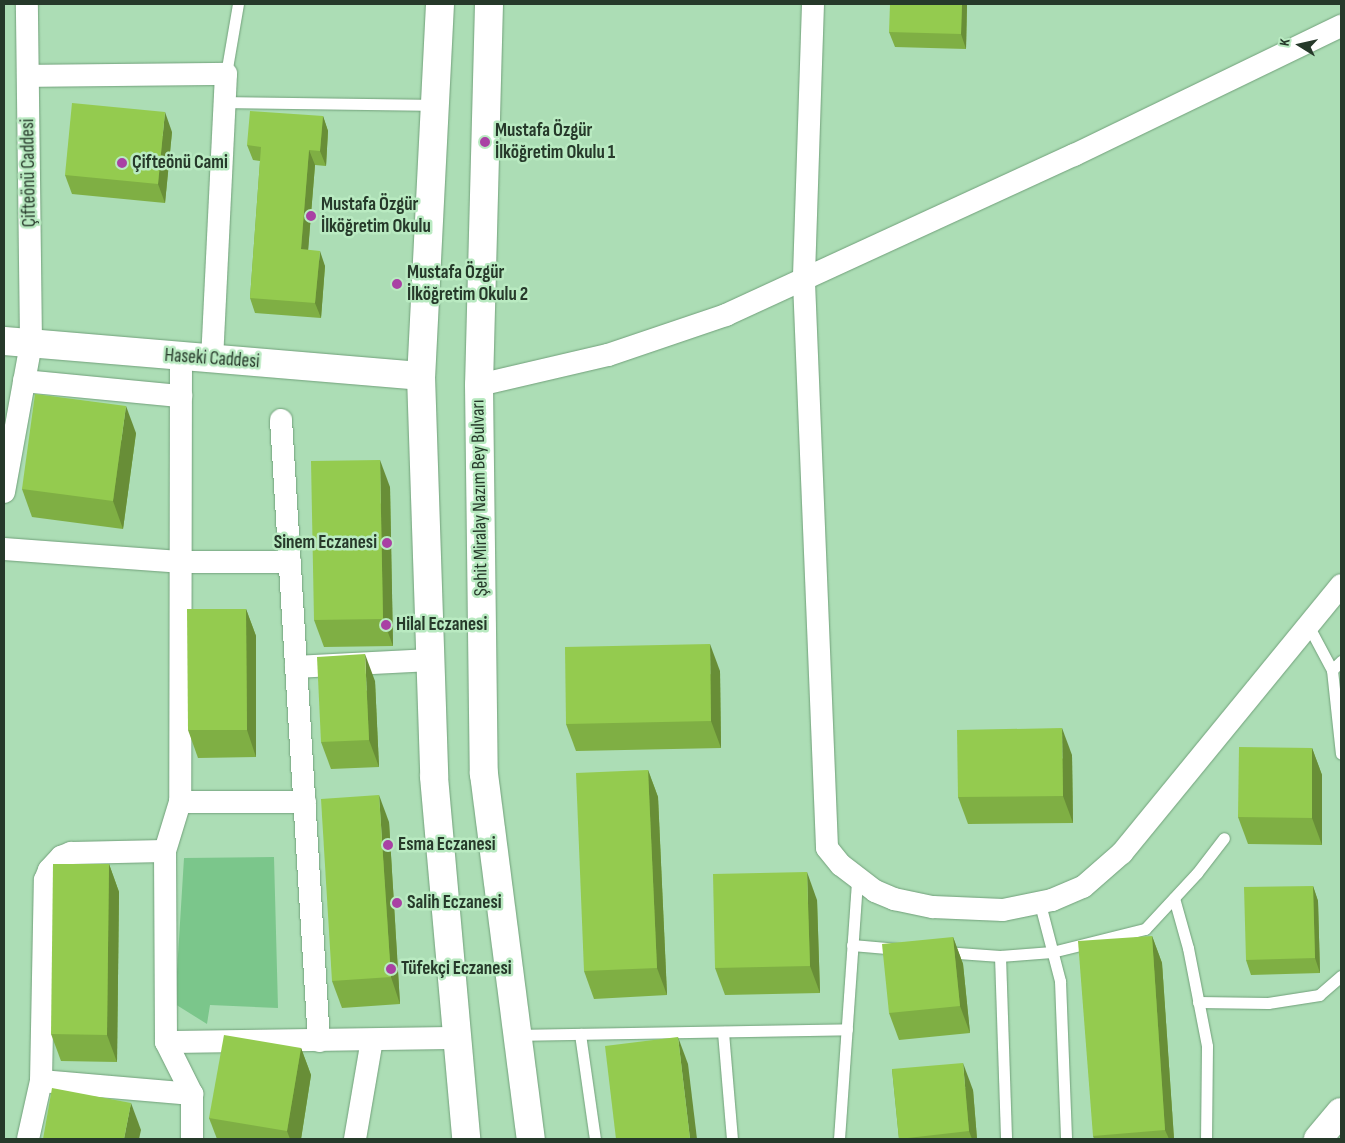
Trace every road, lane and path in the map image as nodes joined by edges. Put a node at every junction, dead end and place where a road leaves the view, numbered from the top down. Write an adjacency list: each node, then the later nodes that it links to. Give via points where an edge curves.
1 (27, 4): 8 (street, Çifteönü Caddesi)
2 (238, 4): 7 (lane)
3 (440, 4): 10 (main road)
4 (488, 4): 18 (main road, Şehit Miralay Nazım Bey Bulvarı)
5 (813, 4): 11 (street)
6 (1341, 26): 11 (street)
7 (226, 74): 8 (street); 9 (street)
8 (28, 76): 13 (street, Çifteönü Caddesi)
9 (224, 102): 10 (lane); 15 (street)
10 (435, 105): 16 (main road)
11 (804, 282): 18 (street, via 726,315 608,355); 37 (street, via 827,848)
12 (4, 341): 13 (main road, Haseki Caddesi)
13 (31, 343): 14 (main road, Haseki Caddesi); 17 (street, Çifteönü Caddesi)
14 (181, 357): 15 (main road, Haseki Caddesi); 19 (street)
15 (212, 358): 16 (main road, Haseki Caddesi)
16 (421, 376): 28 (main road)
17 (24, 381): 19 (street); 21 (street, Çifteönü Caddesi)
18 (479, 384): 50 (main road, Şehit Miralay Nazım Bey Bulvarı, via 484,774)
19 (181, 396): 24 (street)
20 (281, 420): 25 (street)
21 (9, 435): 22 (street, Çifteönü Caddesi)
22 (4, 492)
23 (4, 549): 24 (street)
24 (180, 562): 25 (street); 33 (street)
25 (290, 562): 30 (street)
26 (1341, 585): 27 (street)
27 (1308, 625): 31 (lane); 39 (street, via 1108,868 1083,887)
28 (430, 660): 30 (street); 51 (main road, via 434,777)
29 (1341, 661): 31 (lane)
30 (296, 666): 34 (street)
31 (1332, 670): 32 (lane)
32 (1341, 754)
33 (180, 802): 34 (street); 36 (street)
34 (305, 802): 53 (street)
35 (1224, 838): 38 (lane)
36 (165, 851): 54 (street); 55 (street, via 71,853 61,857 48,870 45,880)
37 (857, 880): 39 (street, via 876,891 913,904 1003,910); 40 (lane)
38 (1174, 898): 43 (lane, via 1145,928); 46 (lane)
39 (1040, 904): 43 (lane)
40 (852, 945): 41 (lane); 47 (lane)
41 (912, 950)
42 (931, 951): 44 (lane)
43 (1052, 952): 44 (lane); 67 (lane, via 1060,981)
44 (1000, 956): 66 (lane)
45 (1341, 976): 46 (lane, via 1319,996 1268,1003)
46 (1198, 1002): 68 (lane, via 1207,1046)
47 (847, 1029): 48 (lane); 65 (lane)
48 (723, 1032): 49 (lane); 64 (lane)
49 (580, 1034): 50 (lane); 63 (lane)
50 (518, 1036): 62 (main road, Şehit Miralay Nazım Bey Bulvarı)
51 (457, 1038): 52 (street); 61 (main road)
52 (372, 1040): 53 (street); 60 (street)
53 (319, 1041): 54 (street)
54 (166, 1042): 56 (street)
55 (41, 1081): 56 (street); 58 (street)
56 (192, 1094): 59 (street)
57 (1341, 1112): 69 (main road)
58 (28, 1139)
59 (192, 1139)
60 (356, 1139)
61 (466, 1139)
62 (531, 1139)
63 (595, 1139)
64 (732, 1139)
65 (839, 1139)
66 (1006, 1139)
67 (1066, 1139)
68 (1206, 1139)
69 (1318, 1139)

